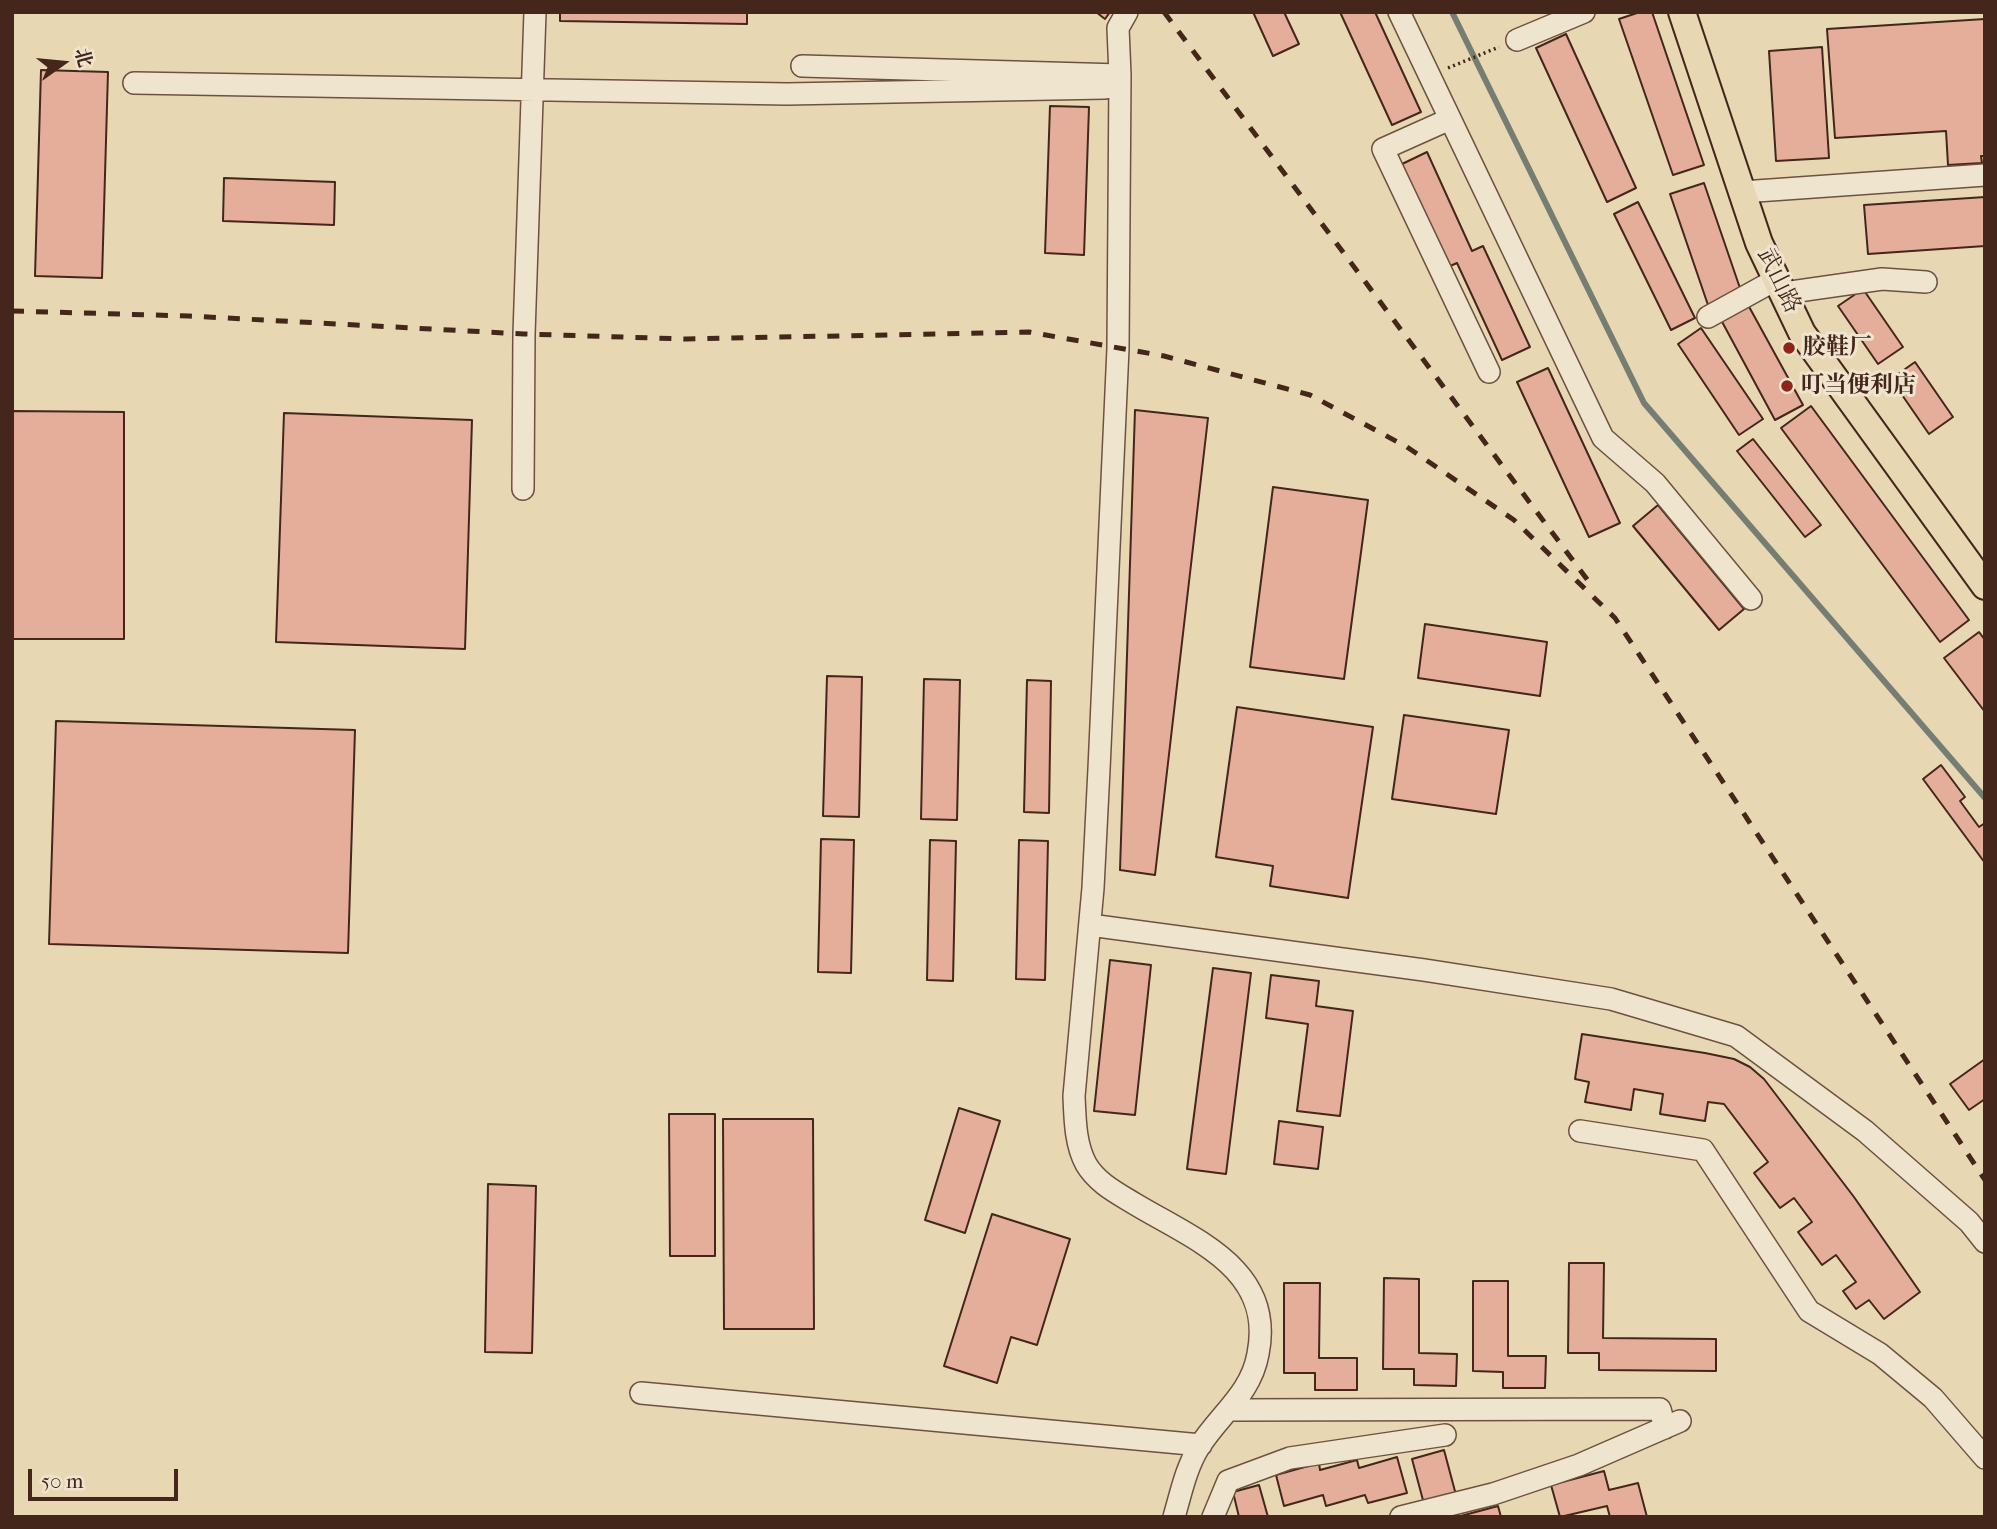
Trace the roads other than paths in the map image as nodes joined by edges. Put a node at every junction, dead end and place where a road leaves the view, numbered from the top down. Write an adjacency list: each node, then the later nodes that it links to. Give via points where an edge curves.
1 (535, 12): 10 (street)
2 (1127, 12): 8 (street, via 1118,29)
3 (1399, 12): 11 (street)
4 (1584, 12): 6 (street)
5 (1682, 12): 13 (main road, 武山路)
6 (1517, 40)
7 (802, 66): 8 (street)
8 (1120, 81): 10 (street, via 787,94); 21 (street, via 1118,348)
9 (134, 83): 10 (street)
10 (533, 90): 18 (street)
11 (1450, 119): 17 (street, via 1383,149); 20 (street, via 1603,438 1655,483)
12 (1985, 175): 13 (street)
13 (1742, 192): 15 (main road, 武山路)
14 (1926, 282): 15 (street, via 1882,279)
15 (1780, 286): 16 (street); 19 (main road, 武山路, via 1802,333)
16 (1708, 317)
17 (1489, 372)
18 (523, 489)
19 (1983, 581)
20 (1751, 599)
21 (1090, 925): 23 (street, via 1611,999 1736,1037 1865,1131 1969,1222); 25 (street, via 1074,1096 1081,1149 1098,1179 1215,1251 1252,1289 1259,1311 1258,1357 1247,1387)
22 (1580, 1131): 28 (street, via 1703,1150 1809,1311 1891,1362 1933,1398)
23 (1985, 1242)
24 (641, 1393): 27 (street)
25 (1230, 1410): 27 (street); 31 (street, via 1660,1409 1673,1425 1579,1465 1493,1494)
26 (1445, 1435): 30 (street, via 1290,1458 1228,1481)
27 (1200, 1445): 29 (street, via 1189,1464)
28 (1985, 1458)
29 (1174, 1517)
30 (1213, 1517)
31 (1401, 1517)

